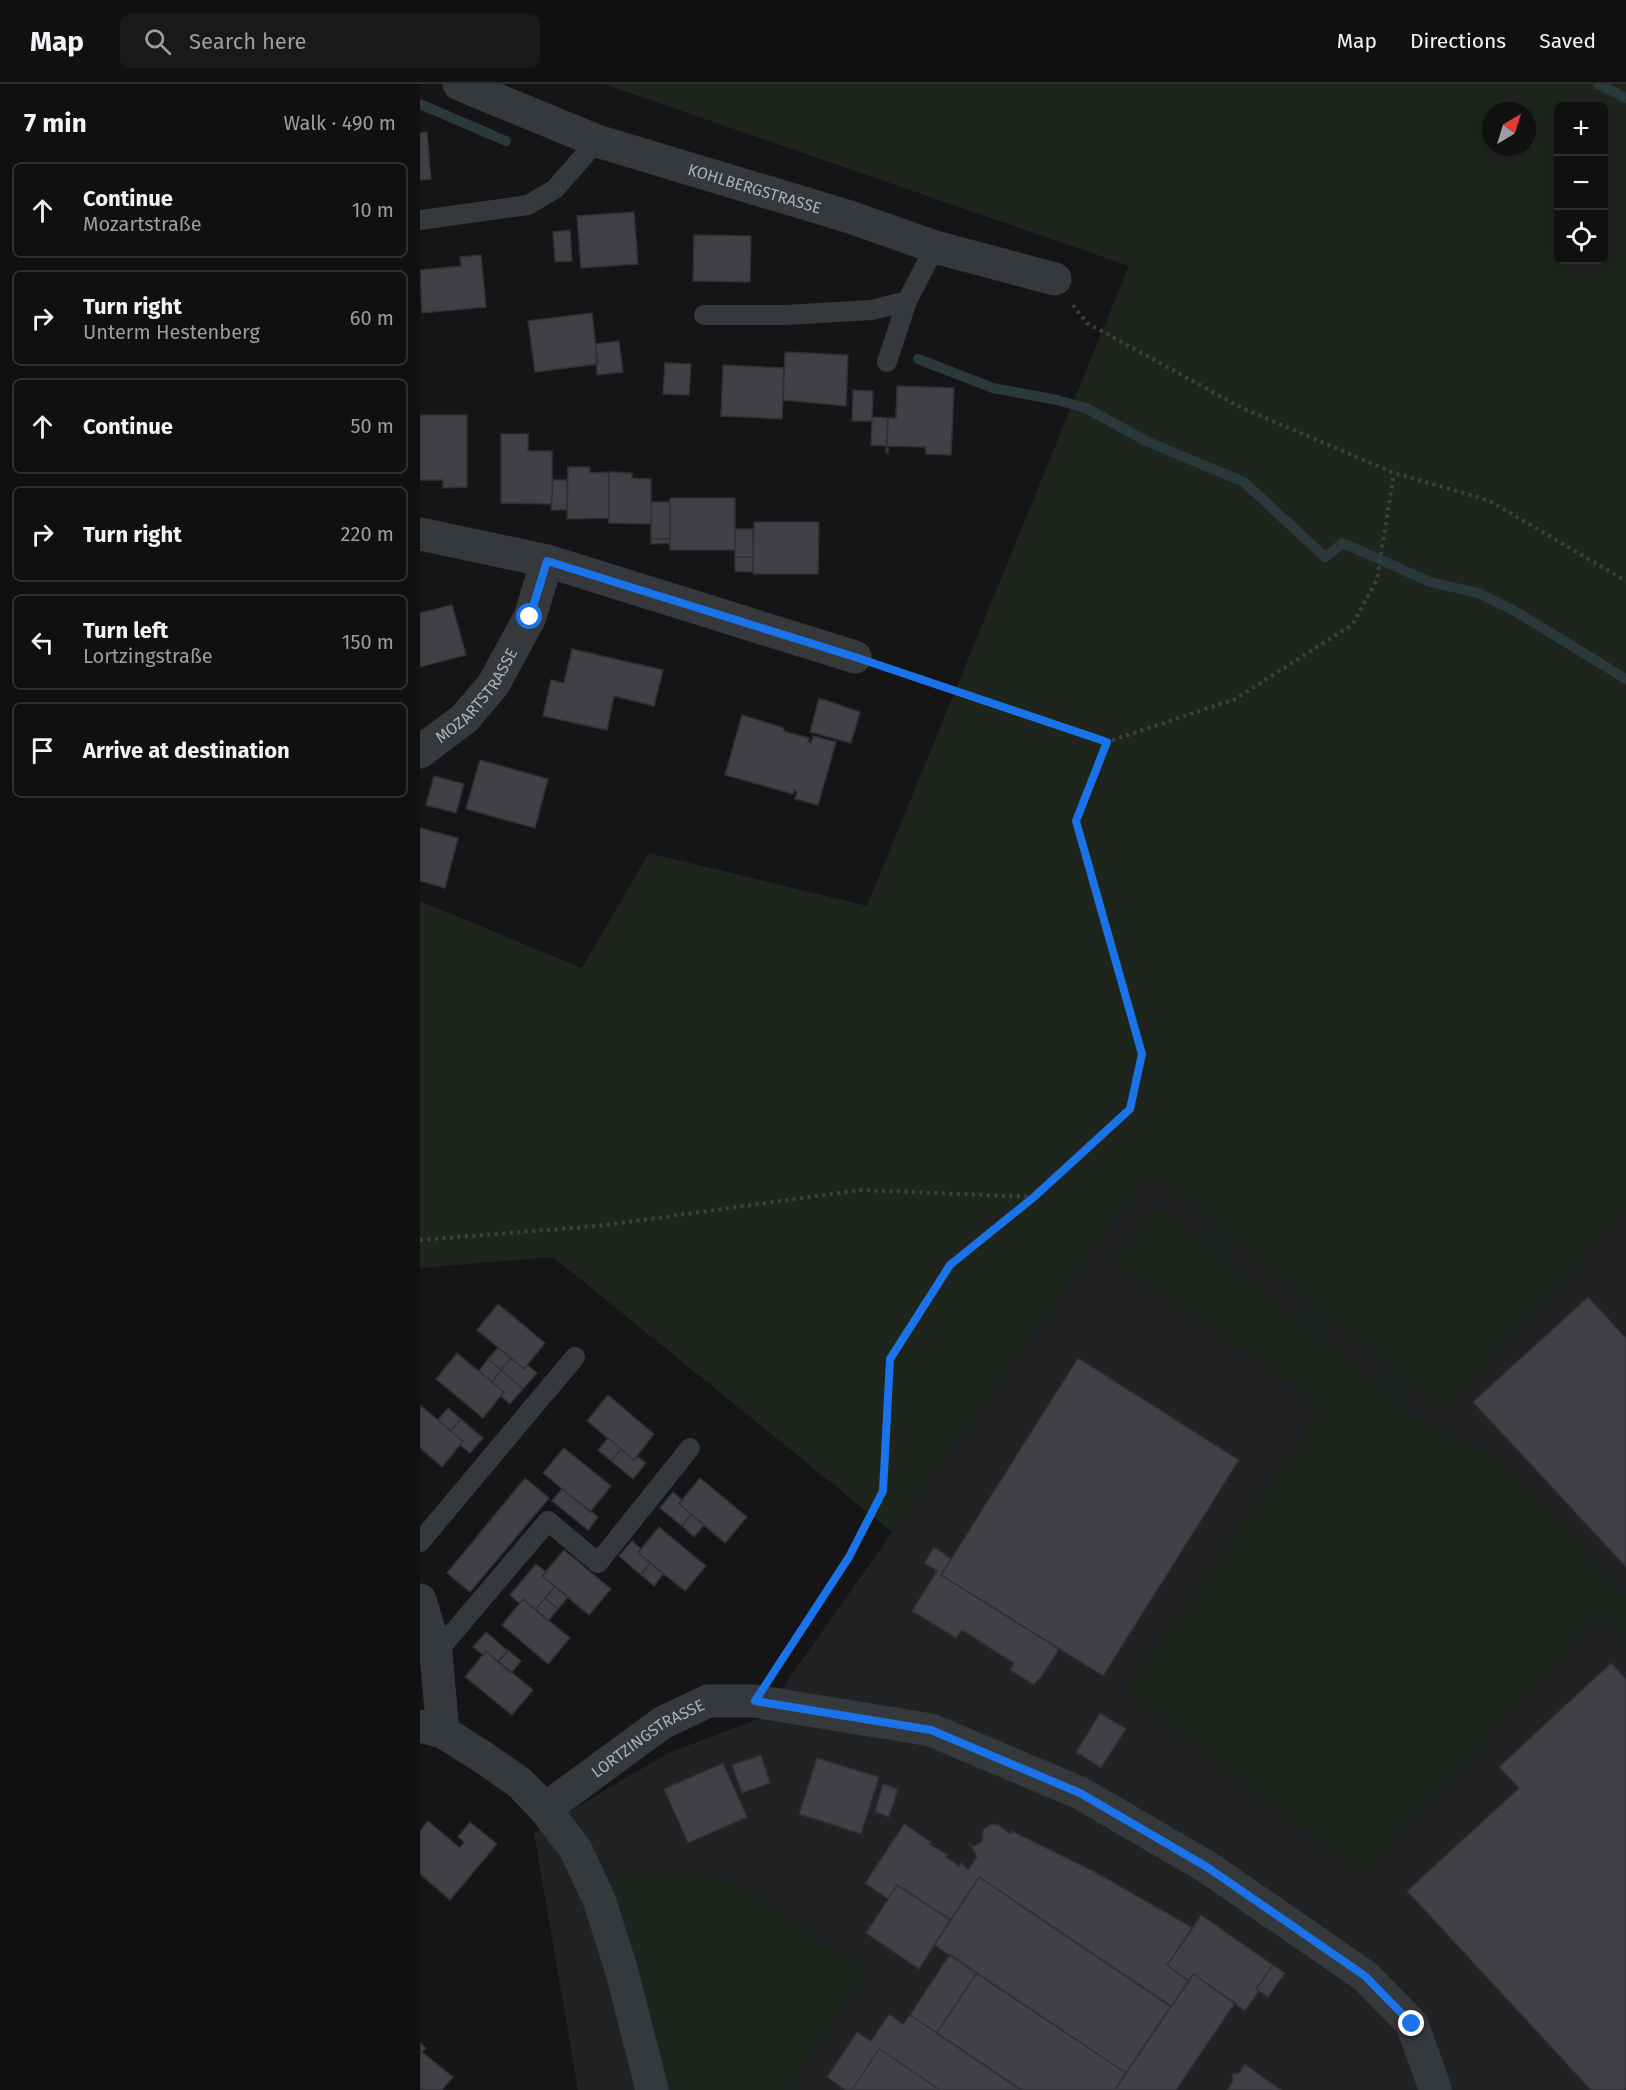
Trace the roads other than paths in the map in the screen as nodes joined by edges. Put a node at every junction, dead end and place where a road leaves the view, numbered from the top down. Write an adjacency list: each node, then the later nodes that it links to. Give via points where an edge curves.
1 (459, 84): 2 (street, KOHLBERGSTRASSE)
2 (597, 141): 3 (lane, via 555,189 528,204); 4 (street, KOHLBERGSTRASSE, via 850,217)
3 (420, 220)
4 (934, 247): 5 (street, KOHLBERGSTRASSE); 6 (lane)
5 (1055, 279)
6 (907, 301): 7 (lane, via 872,310); 8 (lane)
7 (704, 315)
8 (886, 362)
9 (420, 534): 10 (street)
10 (547, 561): 11 (street); 12 (street, MOZARTSTRASSE, via 530,617 493,686 465,718)
11 (855, 657)
12 (420, 752)
13 (575, 1357): 15 (lane)
14 (690, 1448): 17 (lane, via 597,1563 548,1521)
15 (420, 1542)
16 (420, 1600): 17 (street)
17 (436, 1653): 18 (street)
18 (431, 1729): 19 (street, via 520,1782)
19 (545, 1809): 20 (street, LORTZINGSTRASSE, via 662,1723 708,1701 755,1701 931,1730 1080,1793 1207,1867 1365,1976 1412,2024); 21 (street, via 576,1850 600,1902)
20 (1435, 2088)
21 (652, 2090)

